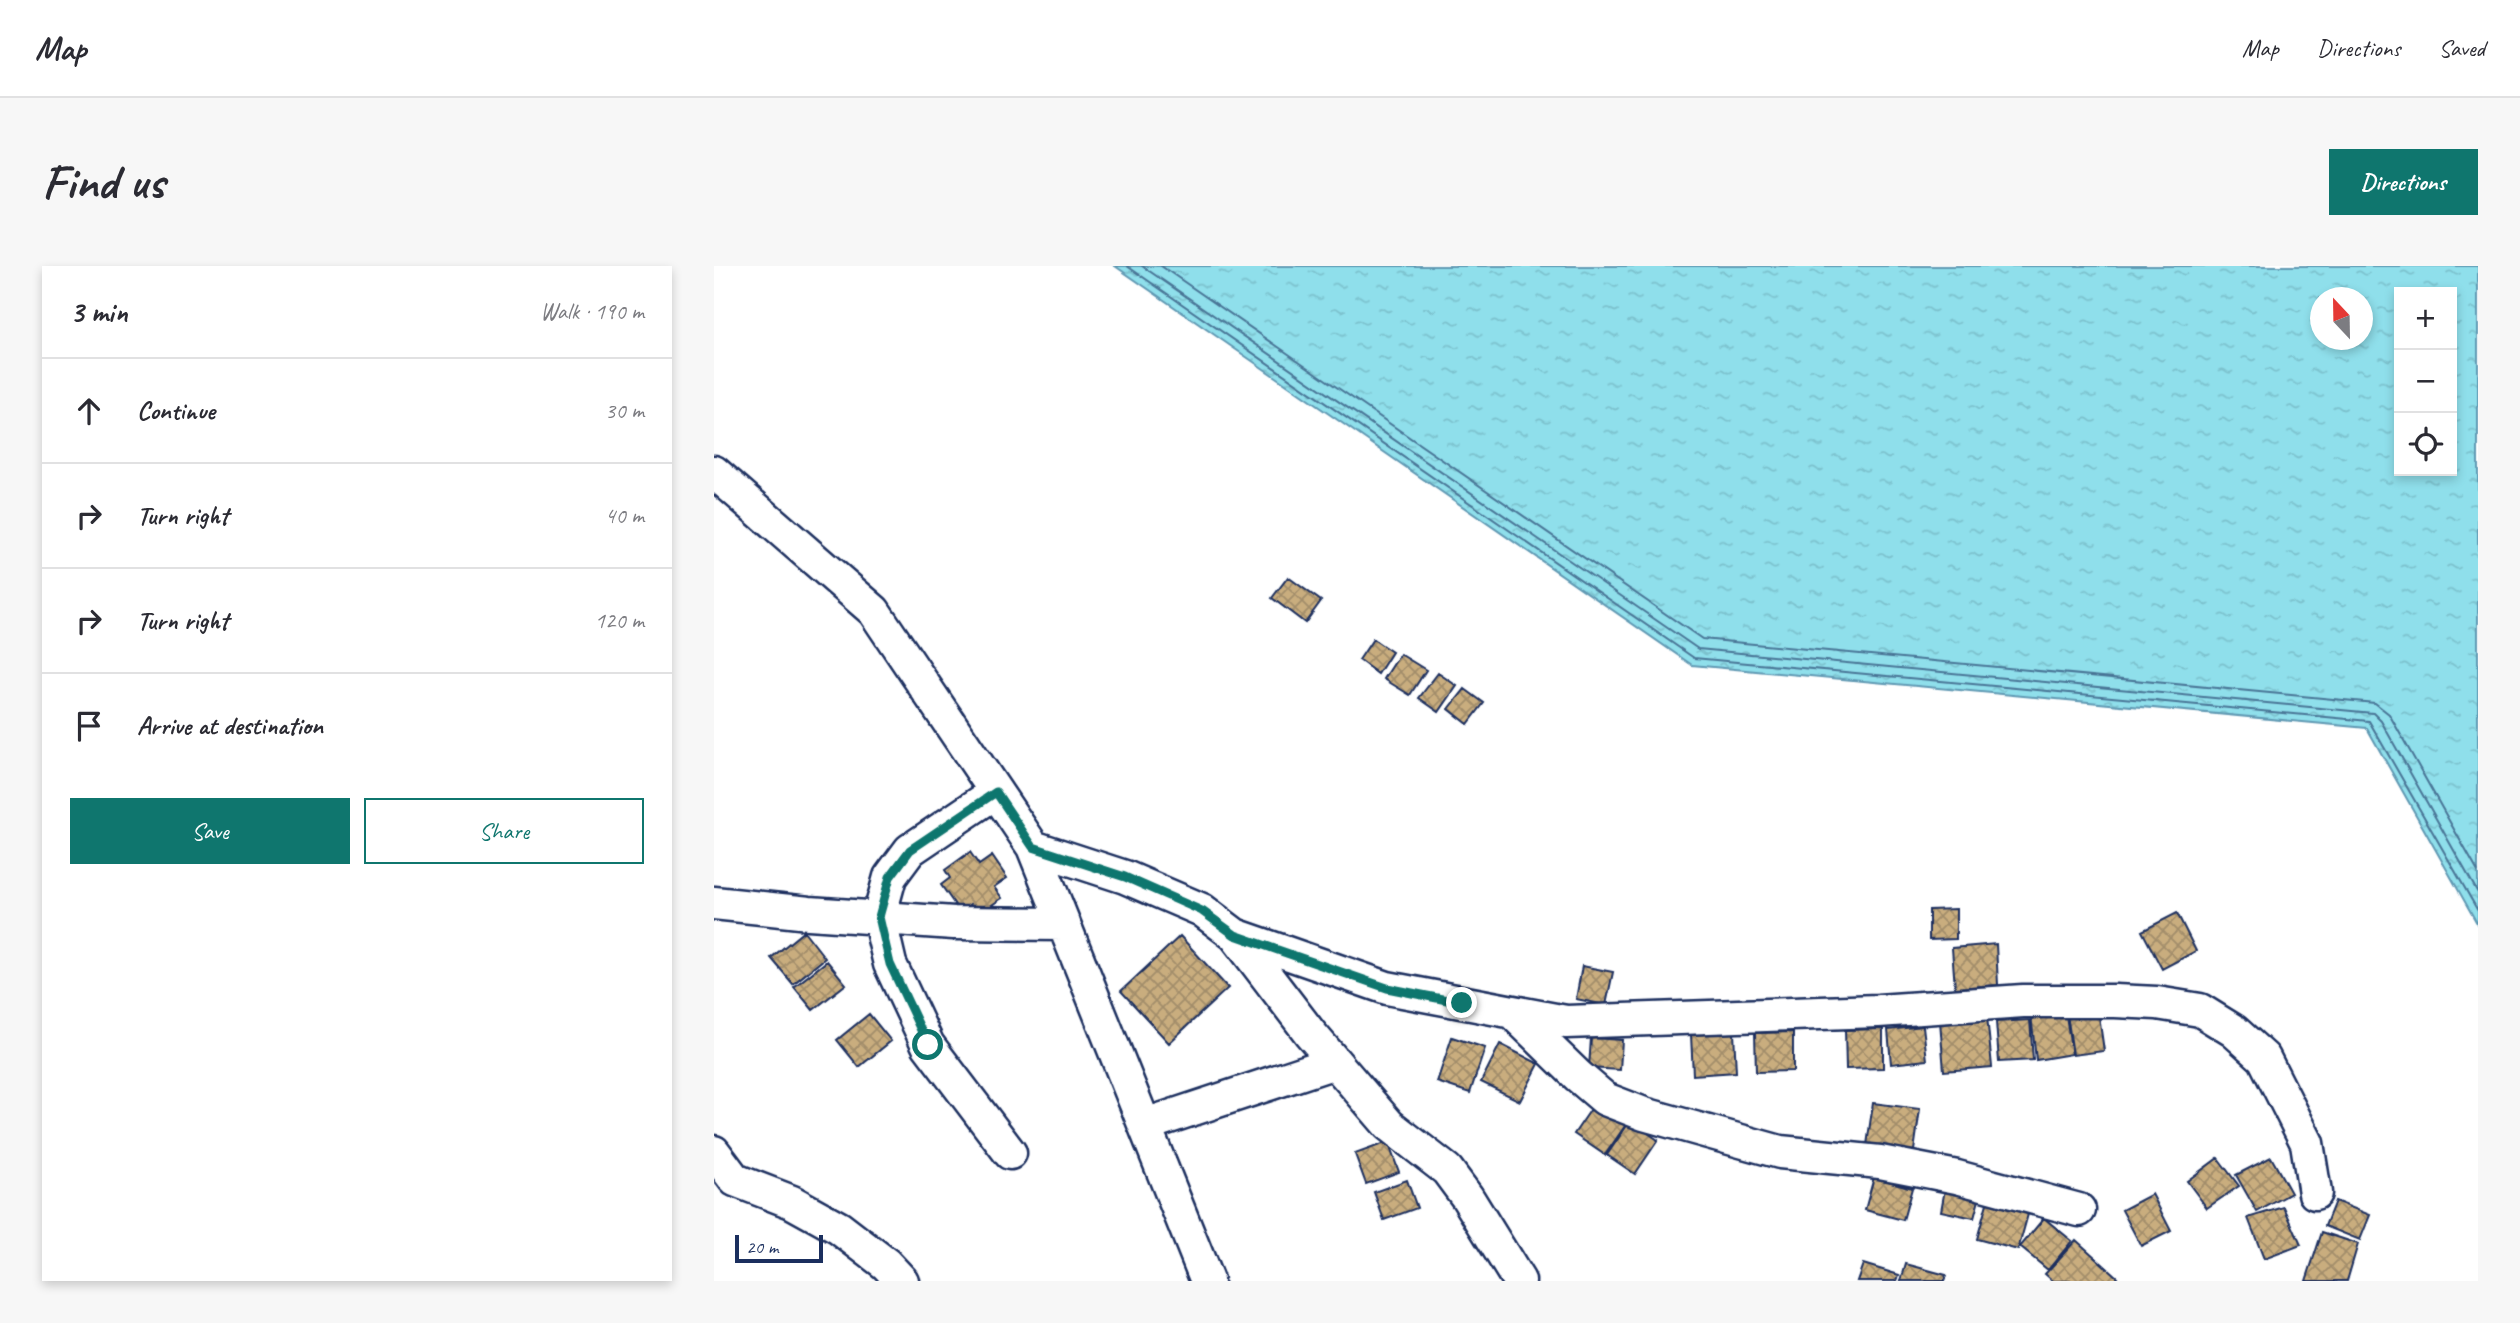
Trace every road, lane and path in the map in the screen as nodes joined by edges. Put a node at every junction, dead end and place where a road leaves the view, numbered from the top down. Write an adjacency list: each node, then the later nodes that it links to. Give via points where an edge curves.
1 (714, 472): 2 (street, via 874,611)
2 (996, 792): 3 (street); 5 (street, via 910,850 890,877)
3 (1033, 847): 6 (street); 7 (street, via 1125,877 1202,911)
4 (714, 902): 5 (street)
5 (879, 917): 6 (street); 12 (street, via 890,964 928,1045)
6 (1064, 924): 10 (street)
7 (1235, 935): 8 (street, via 1387,988); 9 (street)
8 (1512, 1013): 13 (street, via 1566,1022 2023,1001 2157,1003 2200,1010 2234,1031 2263,1058 2306,1143); 14 (street, via 1605,1099 1644,1114 1780,1152 1958,1177)
9 (1335, 1062): 10 (street); 17 (street, via 1389,1125 1447,1170)
10 (1145, 1125): 16 (street)
11 (714, 1152): 15 (street, via 735,1180 792,1202 839,1228)
12 (1010, 1153)
13 (2315, 1193)
14 (2079, 1210)
15 (902, 1281)
16 (1207, 1281)
17 (1519, 1281)

